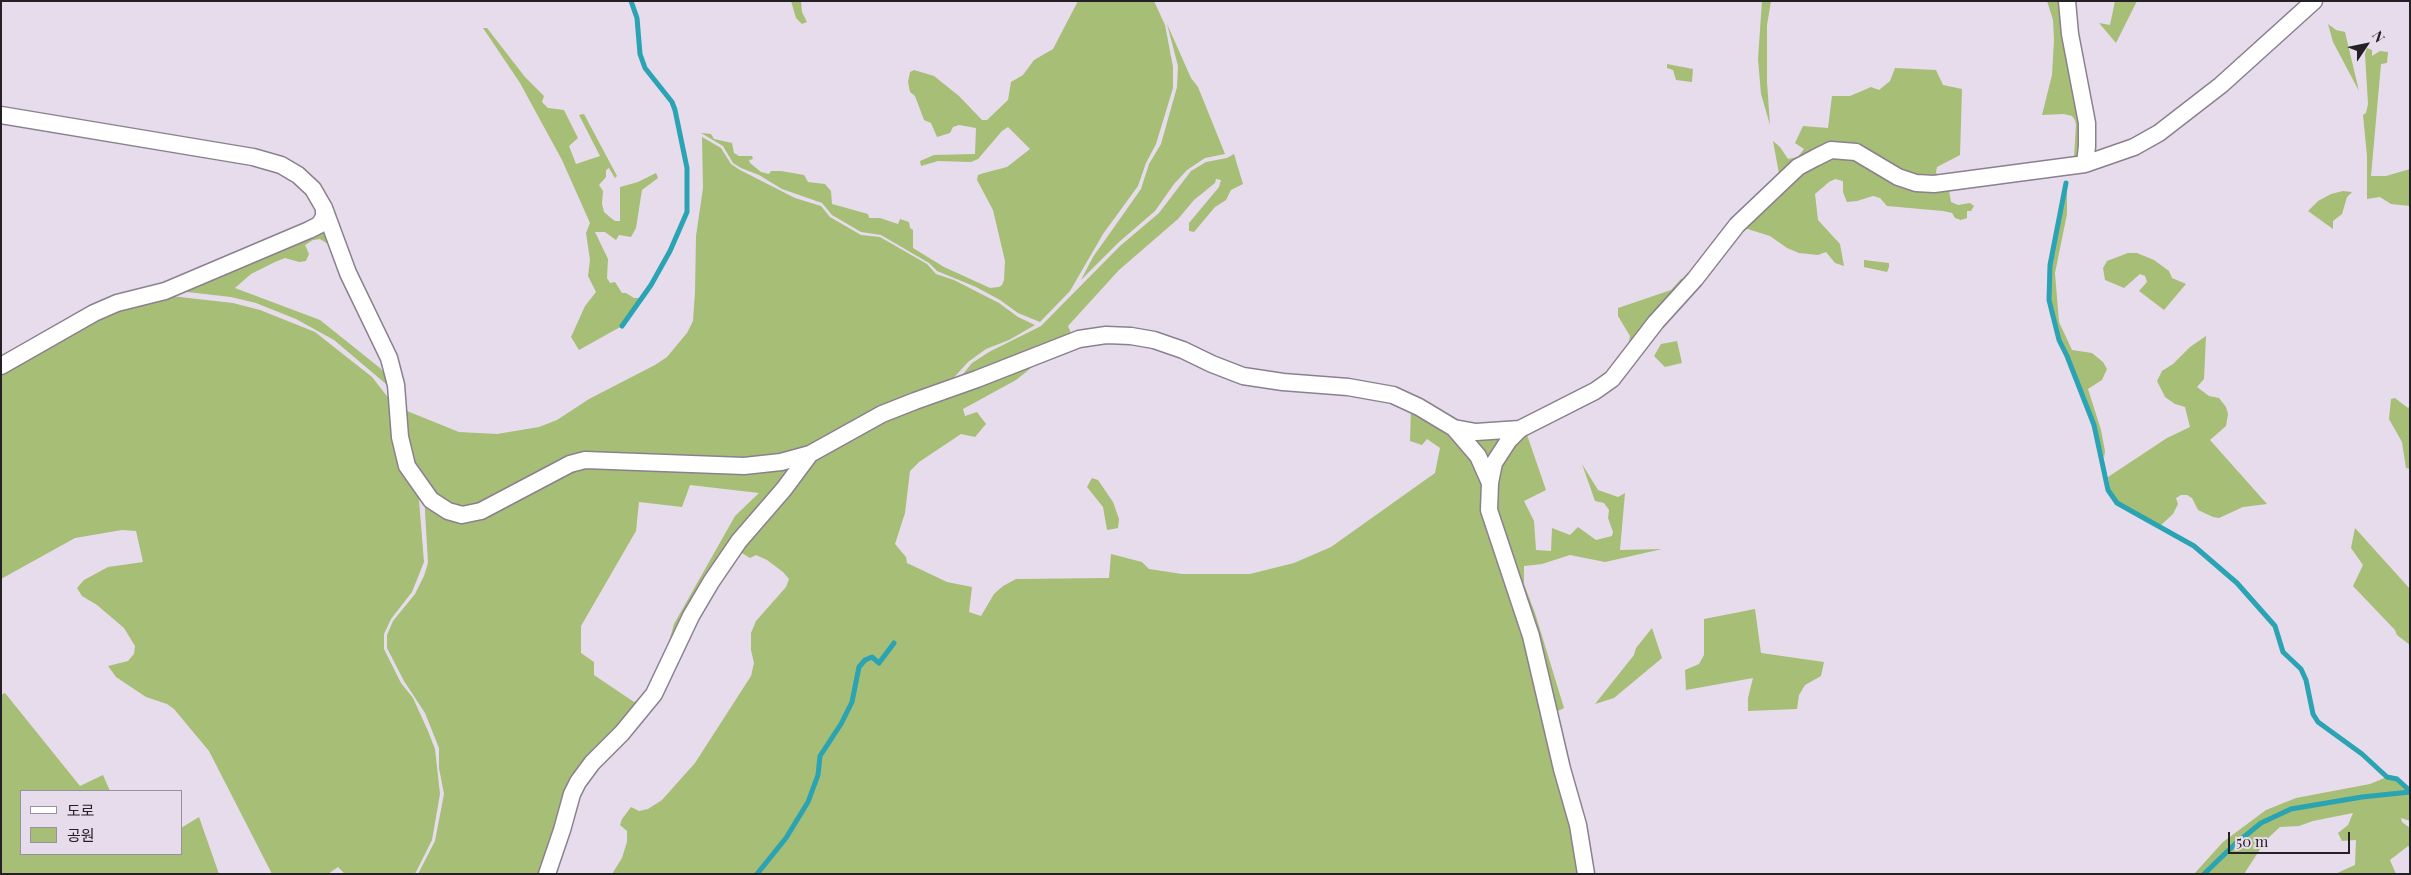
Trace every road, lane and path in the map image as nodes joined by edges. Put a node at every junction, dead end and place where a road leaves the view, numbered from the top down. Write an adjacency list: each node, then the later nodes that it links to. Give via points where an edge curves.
1 (2067, 1): 4 (street, via 2087,123)
2 (2314, 1): 4 (street, via 2221,84 2159,133 2134,147)
3 (1, 115): 5 (street, via 253,156 281,165 298,175 313,189)
4 (2085, 164): 8 (street, via 1925,184 1898,178 1856,152 1832,150 1798,167 1737,225 1612,379)
5 (324, 208): 6 (street, via 324,217 319,225 309,230 165,290 94,313); 9 (street, via 348,273 389,358 407,466 431,500 448,511 462,515 481,511 570,464 586,460 744,466 781,462)
6 (1, 366)
7 (1454, 428): 8 (street, via 1476,432); 9 (street, via 1419,406 1392,396 1348,387 1244,376 1154,340 1106,335 1079,340 916,400 882,414); 10 (street, via 1478,456)
8 (1520, 429): 10 (street, via 1501,450 1494,463)
9 (810, 454): 11 (street, via 739,541 711,582 654,694 578,782)
10 (1490, 483): 12 (street, via 1489,510 1531,636 1578,825)
11 (547, 874)
12 (1586, 874)

